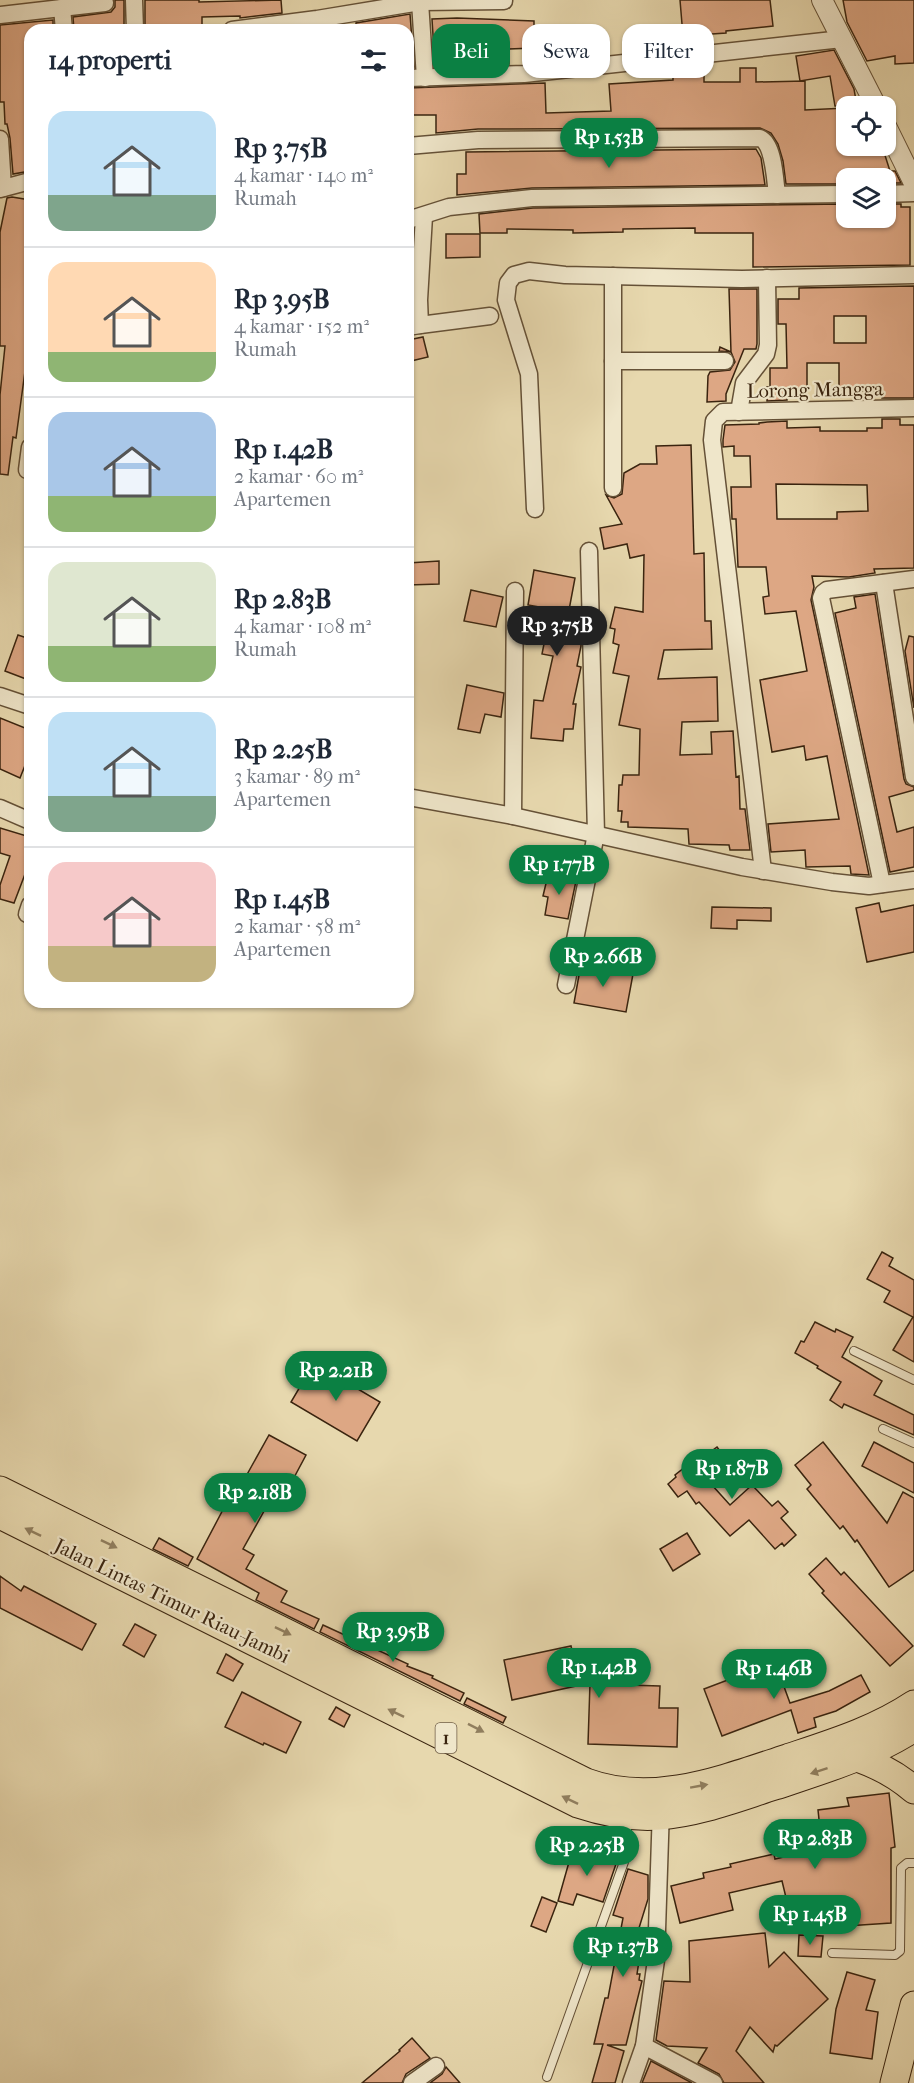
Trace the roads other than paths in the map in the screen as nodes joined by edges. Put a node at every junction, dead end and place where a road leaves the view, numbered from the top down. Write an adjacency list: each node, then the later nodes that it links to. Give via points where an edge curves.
1 (134, 0): 9 (street)
2 (822, 0): 11 (street)
3 (504, 1): 4 (street)
4 (420, 2): 10 (street); 13 (street)
5 (105, 3): 6 (street)
6 (62, 8): 7 (street); 8 (street)
7 (0, 15)
8 (63, 24)
9 (135, 24)
10 (322, 24)
11 (842, 39): 13 (street, via 524,74); 14 (street)
12 (414, 78): 13 (street)
13 (425, 78)
14 (871, 96)
15 (0, 139): 20 (street)
16 (414, 145): 24 (street, via 478,140 756,137 769,146)
17 (896, 146): 19 (street)
18 (24, 182): 20 (street)
19 (914, 183)
20 (2, 188)
21 (914, 193): 23 (street)
22 (836, 194): 24 (street)
23 (896, 194)
24 (777, 195): 25 (street, via 532,198 449,207)
25 (416, 218): 30 (street, via 419,300)
26 (914, 275): 28 (street)
27 (613, 276): 28 (street); 31 (street); 36 (street, via 529,271 514,275 508,283 506,300 529,374)
28 (767, 279): 34 (street, via 768,345 766,354 744,384)
29 (490, 316): 30 (street)
30 (414, 326)
31 (613, 361): 32 (street); 35 (street)
32 (725, 361)
33 (914, 408): 34 (street, Lorong Mangga)
34 (739, 412): 49 (street, Lorong Mangga, via 717,416 712,440)
35 (613, 488)
36 (535, 508)
37 (589, 551): 48 (street)
38 (914, 579): 39 (street)
39 (884, 583): 43 (street); 51 (street, via 827,590 821,598)
40 (515, 591): 46 (street)
41 (0, 696): 42 (street)
42 (24, 704)
43 (914, 777)
44 (414, 798): 46 (street)
45 (0, 808): 47 (street)
46 (513, 816): 48 (street)
47 (24, 818)
48 (596, 834): 49 (street); 52 (street)
49 (763, 871): 51 (street, via 831,882)
50 (914, 880): 51 (street)
51 (882, 884)
52 (566, 985)
53 (855, 1351): 54 (lane)
54 (914, 1380)
55 (883, 1430): 56 (lane)
56 (914, 1443)
57 (0, 1490): 59 (highway, Jalan Lintas Timur Riau-Jambi / 1, one-way to 59)
58 (0, 1516): 59 (highway, Jalan Lintas Timur Riau-Jambi / 1, one-way to 58)
59 (349, 1677): 63 (highway, Jalan Lintas Timur Riau-Jambi / 1, one-way to 63, via 586,1782); 64 (highway, Jalan Lintas Timur Riau-Jambi / 1, one-way to 59, via 578,1804)
60 (910, 1723): 61 (highway, Jalan Lintas Timur Riau-Jambi / 1); 63 (highway, Jalan Lintas Timur Riau-Jambi / 1, one-way to 60, via 853,1736)
61 (858, 1758): 62 (highway, via 898,1776); 63 (highway, Jalan Lintas Timur Riau-Jambi / 1, one-way to 63, via 712,1807)
62 (914, 1790)
63 (660, 1804): 64 (highway, Jalan Lintas Timur Riau-Jambi / 1); 68 (street, via 656,1960)
64 (628, 1816): 70 (lane, via 624,1863)
65 (914, 1863): 66 (lane, via 901,1868 900,1951 895,1955)
66 (831, 1953)
67 (914, 2005): 74 (highway)
68 (644, 2046): 72 (street); 73 (street)
69 (436, 2066): 71 (street)
70 (547, 2077)
71 (412, 2083)
72 (630, 2083)
73 (714, 2083)
74 (894, 2083)

